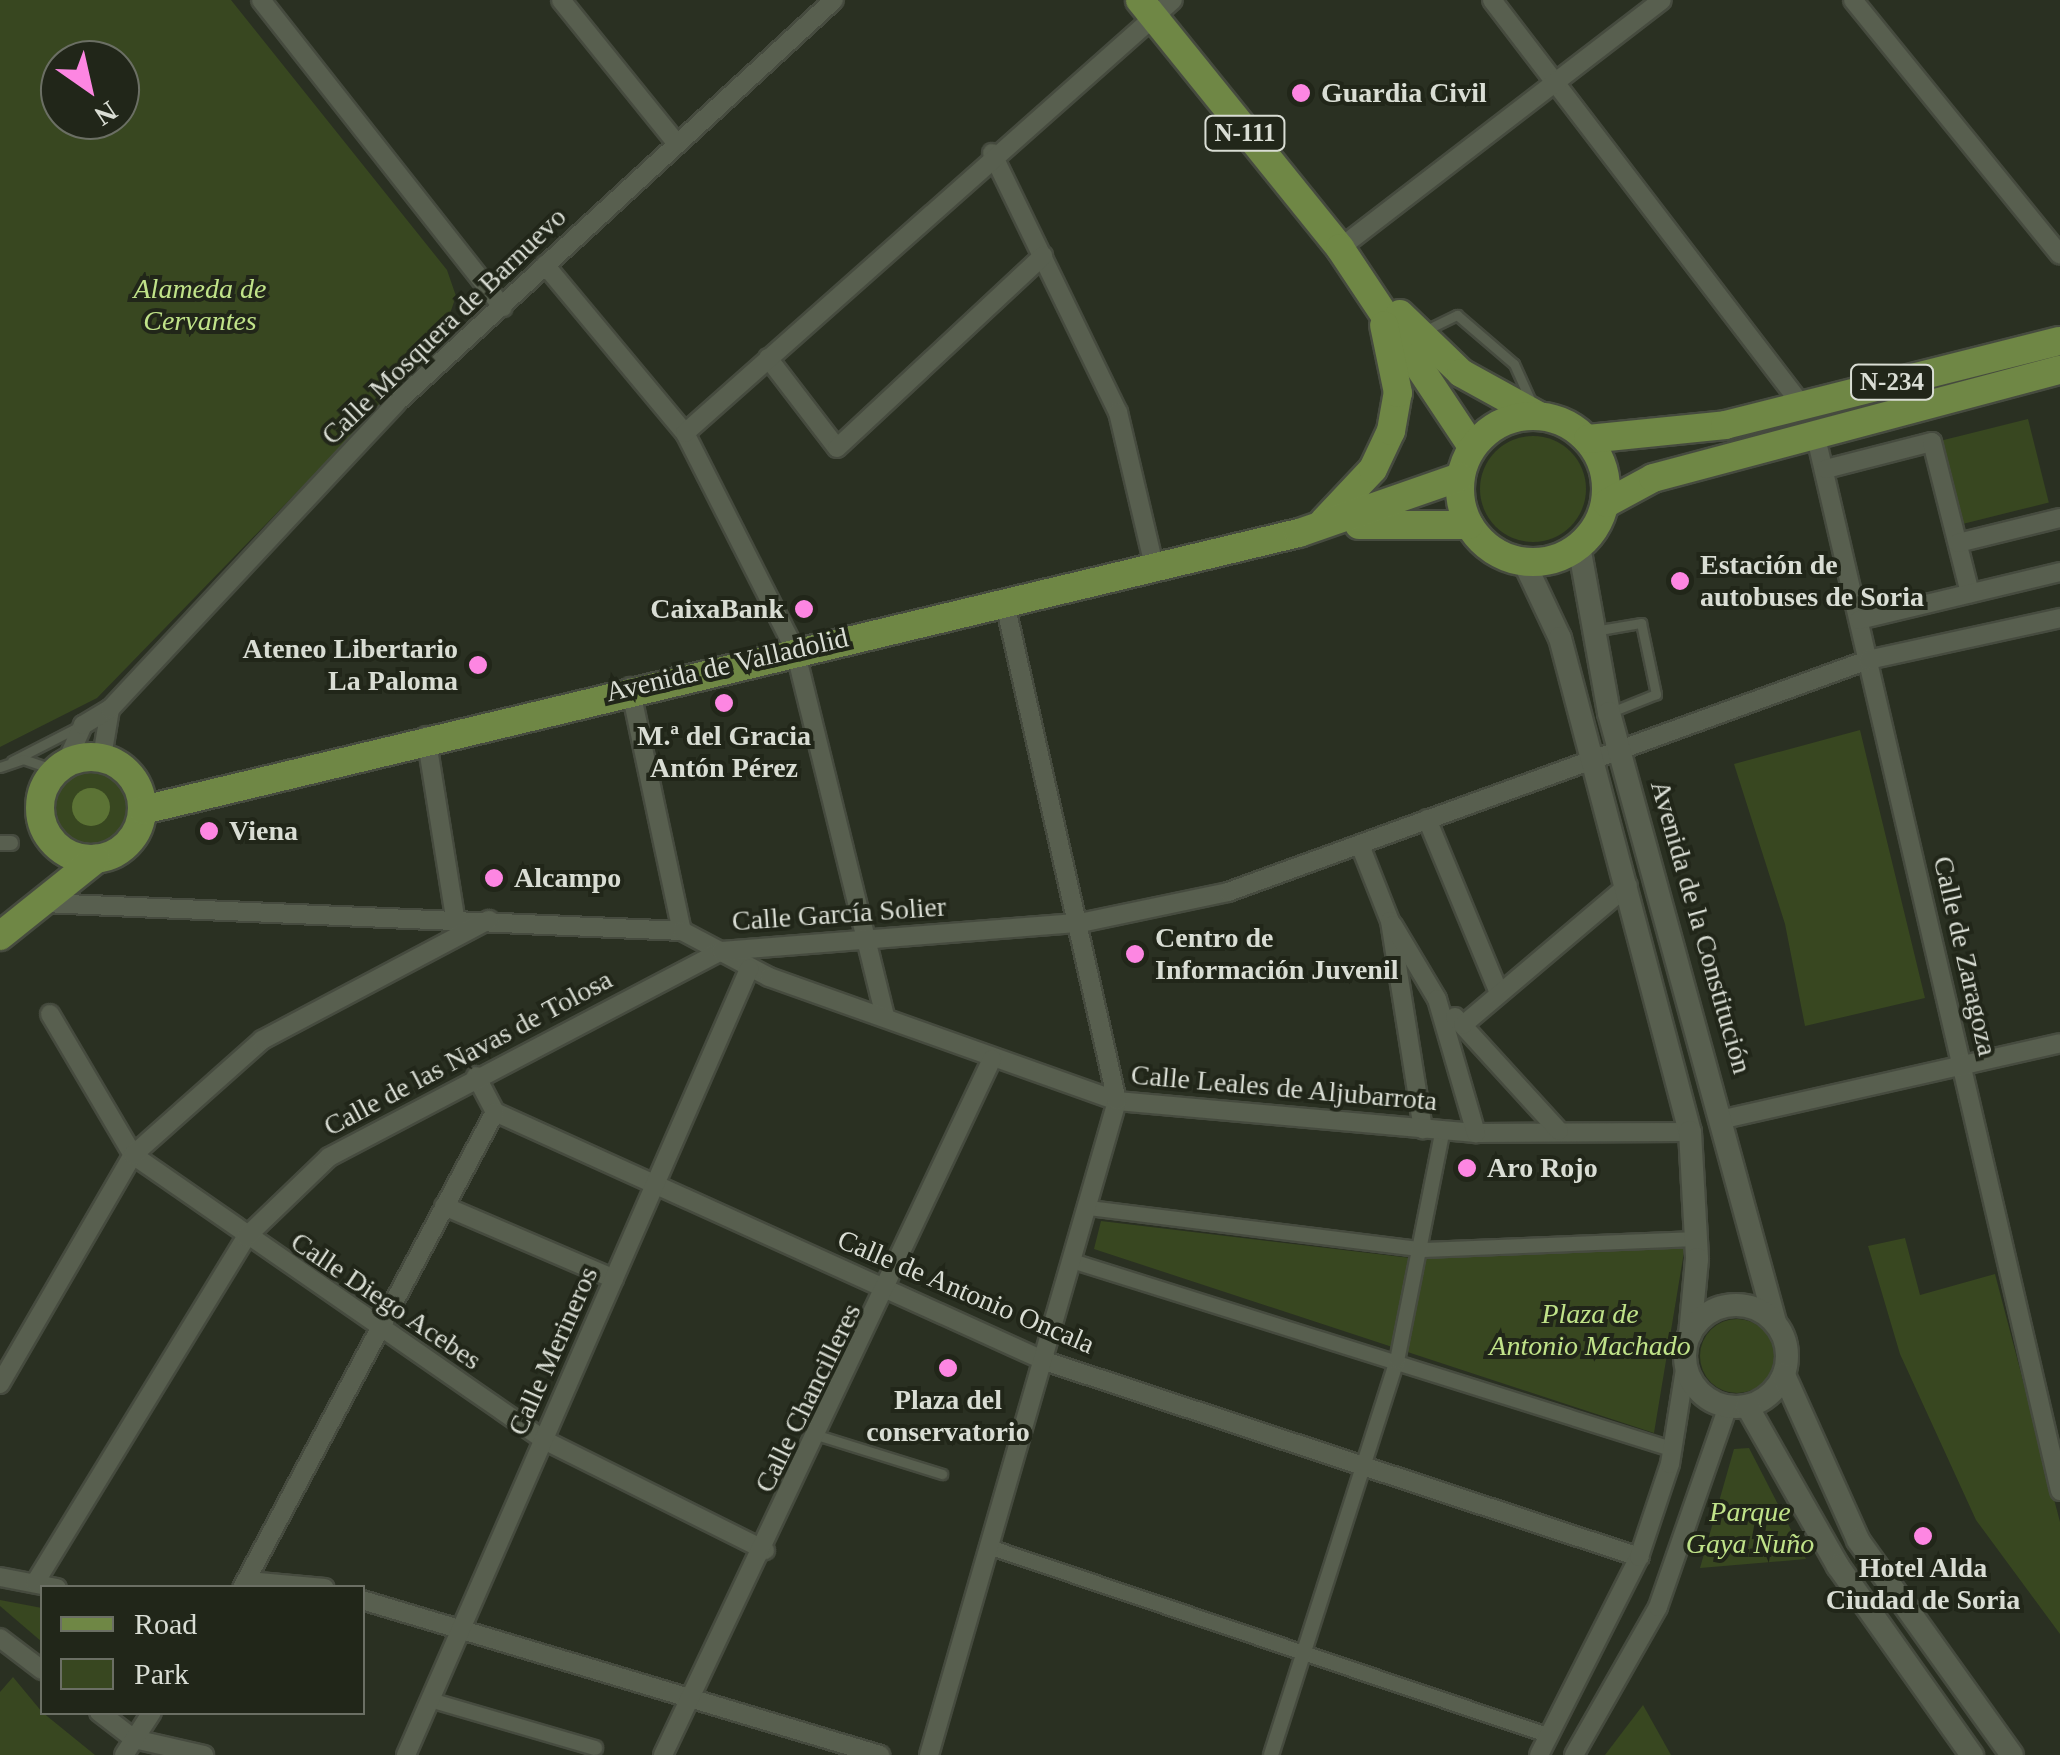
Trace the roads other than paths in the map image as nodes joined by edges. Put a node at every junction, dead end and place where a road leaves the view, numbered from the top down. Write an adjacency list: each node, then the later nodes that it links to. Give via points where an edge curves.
1 (261, 0): 16 (street)
2 (561, 0): 9 (street)
3 (834, 0): 9 (street, Calle Mosquera de Barnuevo)
4 (1492, 0): 8 (street)
5 (1662, 0): 8 (street)
6 (1853, 0): 13 (street)
7 (1156, 5): 10 (street); 11 (main road, N-111)
8 (1555, 82): 11 (street); 21 (street)
9 (677, 144): 14 (street, Calle Mosquera de Barnuevo)
10 (992, 153): 12 (street); 19 (street)
11 (1340, 248): 15 (main road, N-111)
12 (1044, 256): 19 (street, via 837,448); 36 (street, via 1118,412)
13 (2060, 256)
14 (544, 265): 16 (street, Calle Mosquera de Barnuevo); 23 (street)
15 (1366, 283): 17 (main road, N-111); 26 (main road, N-111); 32 (main road, N-111, via 1393,356 1391,431 1353,494)
16 (503, 306): 46 (street, Calle Mosquera de Barnuevo, via 396,403)
17 (1421, 333): 22 (main road, N-111, via 1460,373); 22 (lane, via 1457,315 1514,364)
18 (2060, 341): 21 (main road, N-234)
19 (768, 358): 23 (street)
20 (2060, 370): 24 (main road, N-234)
21 (1801, 404): 25 (main road, N-234, via 1725,425)
22 (1537, 415): 25 (main road, N-111); 26 (main road, via 1501,423)
23 (685, 434): 43 (street)
24 (1814, 434): 27 (street, Calle de Zaragoza); 29 (main road, N-234, via 1730,456)
25 (1588, 439): 29 (main road, via 1602,463)
26 (1472, 447): 28 (main road)
27 (1826, 468): 33 (street, via 1932,442); 41 (street, Calle de Zaragoza)
28 (1460, 477): 31 (main road); 32 (main road)
29 (1607, 503): 34 (main road)
30 (2060, 518): 33 (street)
31 (1469, 525): 32 (main road); 35 (main road, via 1492,550)
32 (1313, 528): 36 (main road, Avenida de Valladolid)
33 (1958, 543): 38 (street)
34 (1579, 546): 35 (main road); 42 (street, Avenida de la Constitución)
35 (1524, 562): 52 (street, via 1560,638)
36 (1154, 565): 39 (main road, Avenida de Valladolid)
37 (2060, 572): 38 (street)
38 (1970, 593): 41 (street)
39 (1004, 599): 43 (main road, Avenida de Valladolid); 66 (street)
40 (2060, 618): 44 (street, Calle García Solier)
41 (1859, 620): 44 (street, Calle de Zaragoza)
42 (1590, 632): 47 (street, Avenida de la Constitución); 47 (lane, via 1641,623 1656,694)
43 (795, 650): 45 (main road, Avenida de Valladolid); 69 (street)
44 (1868, 660): 50 (street, Calle García Solier); 79 (street, Calle de Zaragoza)
45 (630, 687): 49 (main road, Avenida de Valladolid); 67 (street)
46 (110, 709): 48 (street, Calle Mosquera de Barnuevo); 51 (street)
47 (1609, 713): 50 (street, Avenida de la Constitución)
48 (83, 725): 53 (lane); 54 (street)
49 (426, 736): 56 (main road, Avenida de Valladolid); 63 (street)
50 (1620, 748): 52 (street, Calle García Solier); 83 (street, Avenida de la Constitución)
51 (102, 757): 54 (main road); 56 (main road, via 134,778)
52 (1590, 758): 57 (street, Calle García Solier); 61 (street)
53 (12, 761): 54 (lane); 55 (lane)
54 (61, 766): 58 (main road, via 39,810)
55 (0, 767)
56 (143, 810): 60 (main road, via 134,837)
57 (1427, 819): 59 (street, Calle García Solier); 72 (street)
58 (55, 845): 60 (main road); 62 (main road)
59 (1360, 845): 65 (street); 66 (street, Calle García Solier, via 1228,892)
60 (96, 859): 62 (main road)
61 (1628, 886): 72 (street); 87 (street)
62 (43, 899): 63 (street, Calle García Solier); 68 (main road)
63 (454, 917): 64 (street, Calle García Solier)
64 (491, 919): 67 (street, Calle García Solier); 89 (street, via 262,1040)
65 (1390, 921): 73 (street); 84 (street)
66 (1080, 923): 69 (street, Calle García Solier); 81 (street)
67 (682, 931): 70 (street, Calle García Solier)
68 (0, 936)
69 (866, 940): 70 (street, Calle García Solier); 75 (street)
70 (721, 951): 71 (street, Calle Leales de Aljubarrota); 80 (street, Calle de las Navas de Tolosa)
71 (749, 969): 75 (street, Calle Leales de Aljubarrota); 90 (street, Calle Merineros)
72 (1499, 993): 76 (street)
73 (1437, 998): 76 (street); 88 (street)
74 (50, 1014): 89 (street, Calle Diego Acebes)
75 (885, 1016): 78 (street, Calle Leales de Aljubarrota)
76 (1463, 1025): 86 (street)
77 (2060, 1043): 79 (street)
78 (992, 1059): 81 (street, Calle Leales de Aljubarrota); 98 (street, Calle Chancilleres)
79 (1962, 1066): 83 (street); 112 (street, Calle de Zaragoza)
80 (476, 1076): 82 (street); 93 (street, Calle de las Navas de Tolosa, via 329,1157)
81 (1116, 1101): 84 (street, Calle Leales de Aljubarrota); 92 (street)
82 (494, 1112): 90 (street, Calle de Antonio Oncala); 91 (street)
83 (1724, 1119): 99 (street, Avenida de la Constitución)
84 (1423, 1129): 85 (street, Calle Leales de Aljubarrota)
85 (1443, 1129): 88 (street, Calle Leales de Aljubarrota); 95 (street)
86 (1558, 1131): 87 (street, Calle Leales de Aljubarrota); 88 (street, Calle Leales de Aljubarrota)
87 (1690, 1132): 94 (street)
88 (1476, 1133)
89 (133, 1155): 93 (street, Calle Diego Acebes); 106 (street)
90 (656, 1183): 97 (street, Calle Merineros); 98 (street, Calle de Antonio Oncala)
91 (444, 1206): 97 (street); 100 (street)
92 (1089, 1208): 95 (street); 96 (street)
93 (246, 1238): 100 (street, Calle Diego Acebes); 119 (street, Calle de las Navas de Tolosa)
94 (1697, 1239): 95 (street); 101 (street)
95 (1424, 1250): 103 (street)
96 (1072, 1260): 102 (street); 103 (street)
97 (614, 1279): 109 (street, Calle Merineros)
98 (889, 1292): 102 (street, Calle de Antonio Oncala); 108 (street, Calle Chancilleres)
99 (1775, 1322): 101 (street, via 1729,1305); 105 (street, via 1786,1346)
100 (377, 1331): 109 (street, Calle Diego Acebes); 120 (street)
101 (1690, 1334): 104 (street)
102 (1045, 1361): 111 (street, Calle de Antonio Oncala); 115 (street)
103 (1396, 1361): 110 (street); 111 (street)
104 (1686, 1363): 107 (street, via 1700,1392); 110 (street)
105 (1784, 1375): 107 (street); 143 (street, via 1858,1540)
106 (2, 1376)
107 (1738, 1406): 141 (street, via 1658,1607); 142 (street, via 1838,1566)
108 (820, 1436): 113 (lane); 116 (street, Calle Chancilleres)
109 (544, 1440): 116 (street, Calle Diego Acebes); 123 (street, Calle Merineros)
110 (1671, 1449): 117 (street)
111 (1364, 1466): 117 (street, Calle de Antonio Oncala); 125 (street)
112 (2058, 1471): 114 (street, Calle de Zaragoza)
113 (942, 1474)
114 (2060, 1492)
115 (992, 1548): 125 (street); 138 (street)
116 (765, 1550): 127 (street, Calle Chancilleres)
117 (1640, 1557): 131 (street)
118 (0, 1576): 119 (street)
119 (35, 1583): 121 (street)
120 (245, 1584)
121 (44, 1585)
122 (365, 1601): 123 (street)
123 (460, 1633): 127 (street); 128 (street, Calle Merineros)
124 (2, 1644): 126 (street)
125 (1301, 1656): 131 (street); 139 (street)
126 (40, 1669)
127 (688, 1696): 136 (street, Calle Chancilleres); 137 (street)
128 (430, 1700): 133 (street); 135 (street, Calle Merineros)
129 (101, 1715): 132 (street)
130 (150, 1715): 132 (street)
131 (1550, 1736): 140 (street)
132 (130, 1747): 134 (street)
133 (595, 1748)
134 (204, 1755)
135 (406, 1755)
136 (663, 1755)
137 (880, 1755)
138 (929, 1755)
139 (1271, 1755)
140 (1539, 1755)
141 (1574, 1755)
142 (1972, 1755)
143 (2012, 1755)

